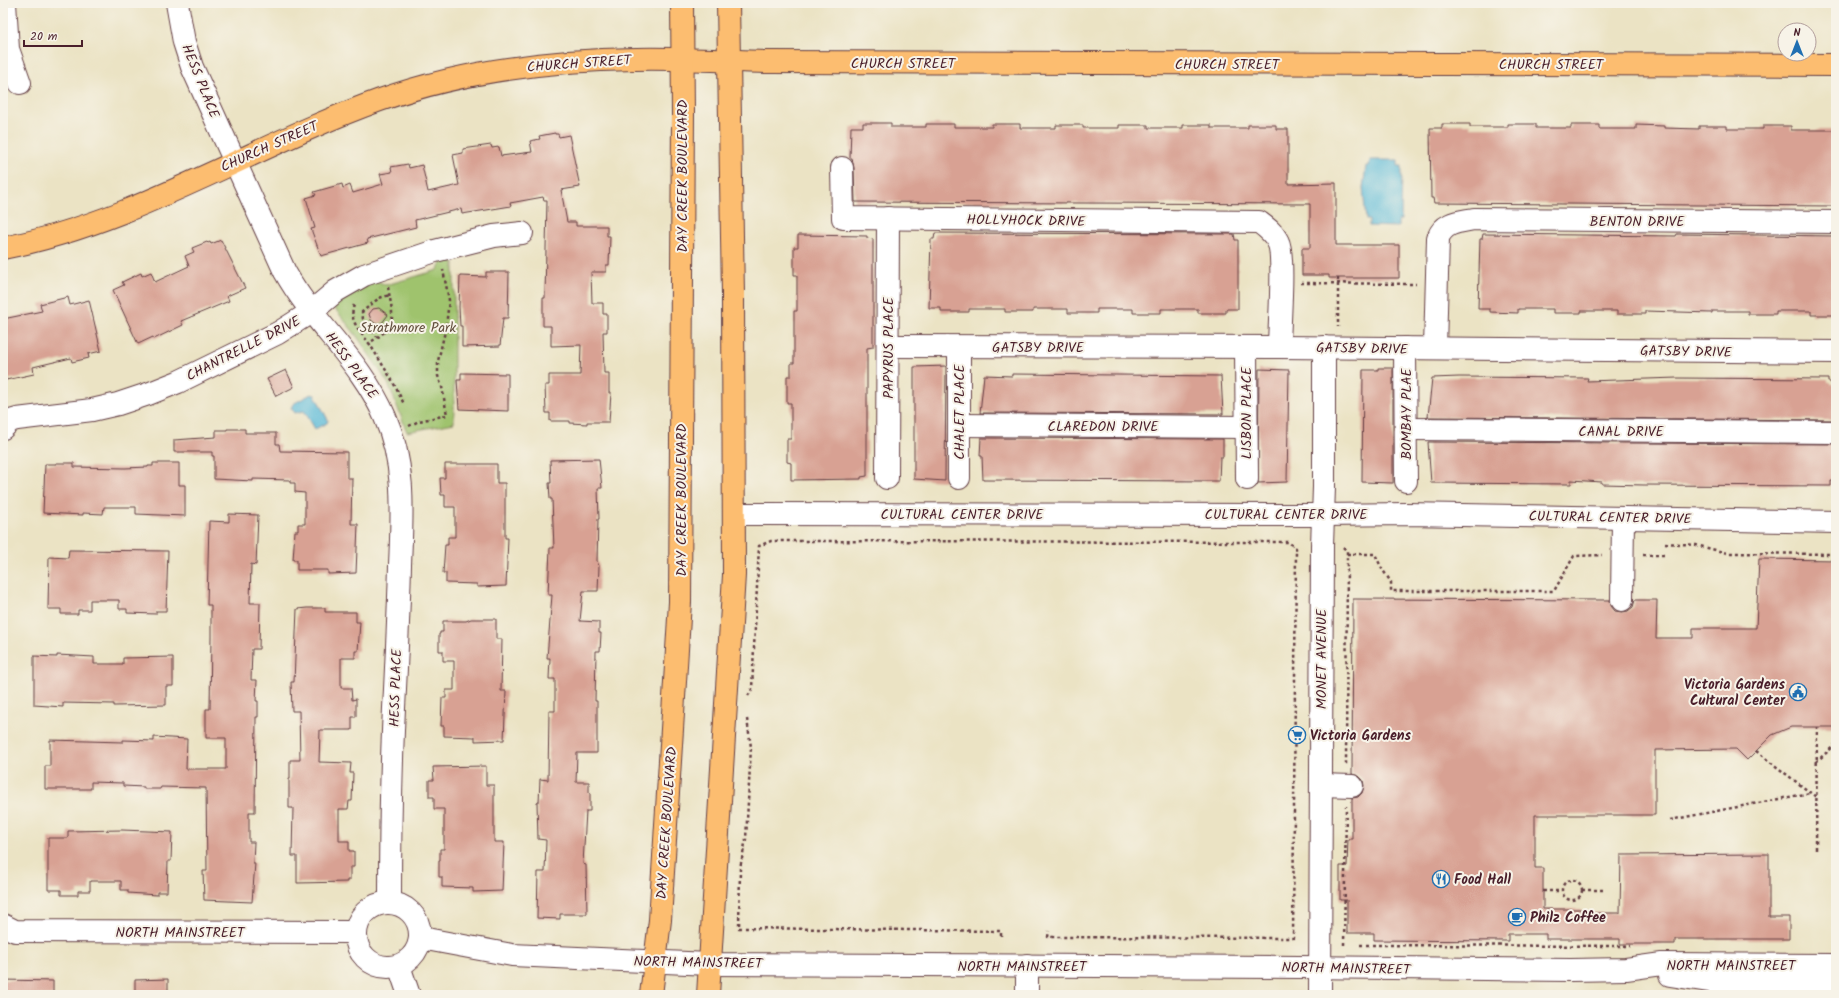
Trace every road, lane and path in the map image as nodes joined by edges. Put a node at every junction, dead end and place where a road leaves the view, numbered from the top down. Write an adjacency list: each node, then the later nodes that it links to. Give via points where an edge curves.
1 (4, 3): 8 (street, via 8,49)
2 (177, 3): 9 (street, HESS PLACE, via 184,42 192,67)
3 (682, 3): 5 (main road, DAY CREEK BOULEVARD)
4 (728, 3): 6 (main road)
5 (682, 60): 6 (main road, CHURCH STREET); 9 (main road, CHURCH STREET, via 568,62 514,67 454,78 420,86 348,112); 89 (main road, DAY CREEK BOULEVARD, via 680,602)
6 (729, 61): 7 (main road, CHURCH STREET); 49 (main road)
7 (1836, 65)
8 (20, 83)
9 (235, 161): 14 (main road, CHURCH STREET, via 152,200 86,225); 25 (street, HESS PLACE, via 285,272)
10 (842, 168): 11 (street, HOLLYHOCK DRIVE, via 843,218)
11 (888, 218): 17 (street, HOLLYHOCK DRIVE, via 1259,222 1271,231 1279,243); 28 (street, PAPYRUS PLACE)
12 (1836, 222): 19 (street, BENTON DRIVE, via 1474,219 1453,223 1441,230 1436,251)
13 (522, 233): 25 (street, CHANTRELLE DRIVE, via 476,240 386,267 350,282)
14 (3, 248)
15 (437, 272): 39 (path, via 444,270 449,300 438,361 438,376 448,415 419,421)
16 (1338, 278): 18 (path)
17 (1280, 283): 18 (path); 31 (street)
18 (1338, 283): 19 (path); 32 (path)
19 (1436, 284): 34 (street)
20 (395, 285): 22 (path)
21 (380, 287): 22 (path)
22 (388, 287): 23 (path)
23 (390, 295): 26 (path, via 392,322 390,328); 26 (path, via 379,298 362,312 362,319)
24 (359, 300): 27 (path, via 352,310 353,321)
25 (311, 312): 41 (street, CHANTRELLE DRIVE, via 256,345 148,394 92,410 17,419 10,421); 44 (street, HESS PLACE, via 368,384)
26 (378, 338): 27 (path)
27 (370, 343): 36 (path)
28 (888, 346): 29 (street, GATSBY DRIVE); 45 (street, PAPYRUS PLACE)
29 (959, 347): 30 (street, GATSBY DRIVE); 38 (street, CHALET PLACE)
30 (1246, 347): 31 (street, GATSBY DRIVE); 40 (street, LISBON PLACE)
31 (1279, 347): 32 (street, GATSBY DRIVE)
32 (1331, 347): 33 (street, GATSBY DRIVE); 50 (street, MONET AVENUE)
33 (1405, 348): 34 (street, GATSBY DRIVE); 42 (street, BOMBAY PLAE)
34 (1435, 348): 35 (street, GATSBY DRIVE)
35 (1836, 352)
36 (405, 408)
37 (408, 420): 39 (path)
38 (959, 425): 40 (street, CLAREDON DRIVE); 46 (street, CHALET PLACE)
39 (409, 426): 44 (path)
40 (1246, 427): 47 (street, LISBON PLACE)
41 (3, 428)
42 (1406, 430): 43 (street, CANAL DRIVE); 48 (street, BOMBAY PLAE)
43 (1836, 432)
44 (396, 446): 78 (street, HESS PLACE, via 401,476 402,516)
45 (887, 478)
46 (959, 478)
47 (1247, 479)
48 (1406, 480)
49 (735, 514): 50 (street, CULTURAL CENTER DRIVE); 90 (main road, via 734,575)
50 (1323, 515): 51 (street, CULTURAL CENTER DRIVE); 68 (street, MONET AVENUE)
51 (1624, 518): 52 (street, CULTURAL CENTER DRIVE); 59 (street)
52 (1836, 522)
53 (1665, 544): 58 (path, via 1696,545 1727,553)
54 (1300, 546): 56 (path)
55 (1343, 547): 57 (path)
56 (1296, 548): 62 (path, via 1288,542 772,541 759,546 752,689); 84 (path)
57 (1347, 554): 59 (path, via 1375,554 1391,582 1391,591 1554,591 1574,556); 69 (path)
58 (1836, 554)
59 (1623, 555): 60 (path); 61 (street)
60 (1665, 555)
61 (1622, 600)
62 (747, 697)
63 (747, 712): 83 (path, via 751,747 746,839 740,868 739,928 1001,931)
64 (1817, 727): 67 (path)
65 (1836, 744): 67 (path)
66 (1756, 751): 70 (path)
67 (1816, 762): 71 (path)
68 (1321, 785): 69 (street); 94 (street, MONET AVENUE)
69 (1349, 786): 86 (path, via 1344,945)
70 (1810, 793): 71 (path); 72 (path)
71 (1816, 798): 73 (path)
72 (1670, 820)
73 (1816, 849)
74 (1582, 890): 75 (path); 77 (path, via 1580,896 1574,900 1567,899); 77 (path, via 1580,884 1572,880 1563,884)
75 (1605, 890)
76 (1543, 891): 77 (path)
77 (1561, 891)
78 (390, 902): 81 (street, via 372,907 364,913 358,922); 82 (street, via 410,912 416,920)
79 (4, 926): 81 (street, NORTH MAINSTREET, via 14,931)
80 (1050, 931): 84 (path, via 1046,938)
81 (356, 932): 93 (street, via 356,943 368,961 388,968)
82 (421, 938): 89 (street, NORTH MAINSTREET, via 512,956); 93 (street, via 414,956)
83 (1001, 938)
84 (1293, 938): 85 (path)
85 (1300, 938)
86 (1352, 945)
87 (1359, 945): 88 (path)
88 (1605, 946)
89 (655, 962): 90 (street, NORTH MAINSTREET); 100 (main road, DAY CREEK BOULEVARD)
90 (709, 964): 91 (street, NORTH MAINSTREET); 101 (main road)
91 (1027, 965): 94 (street, NORTH MAINSTREET); 102 (street)
92 (1836, 965): 95 (street, NORTH MAINSTREET, via 1662,964)
93 (399, 966): 98 (street)
94 (1321, 967): 95 (street, NORTH MAINSTREET); 97 (street, MONET AVENUE)
95 (1626, 969): 96 (street, NORTH MAINSTREET, via 1734,985)
96 (1836, 985)
97 (1329, 992): 105 (path)
98 (408, 994)
99 (1667, 994): 108 (path)
100 (651, 995)
101 (708, 995)
102 (1027, 995)
103 (1058, 995): 104 (path)
104 (1213, 995)
105 (1348, 995)
106 (1403, 995): 107 (path)
107 (1552, 995)
108 (1598, 995)

